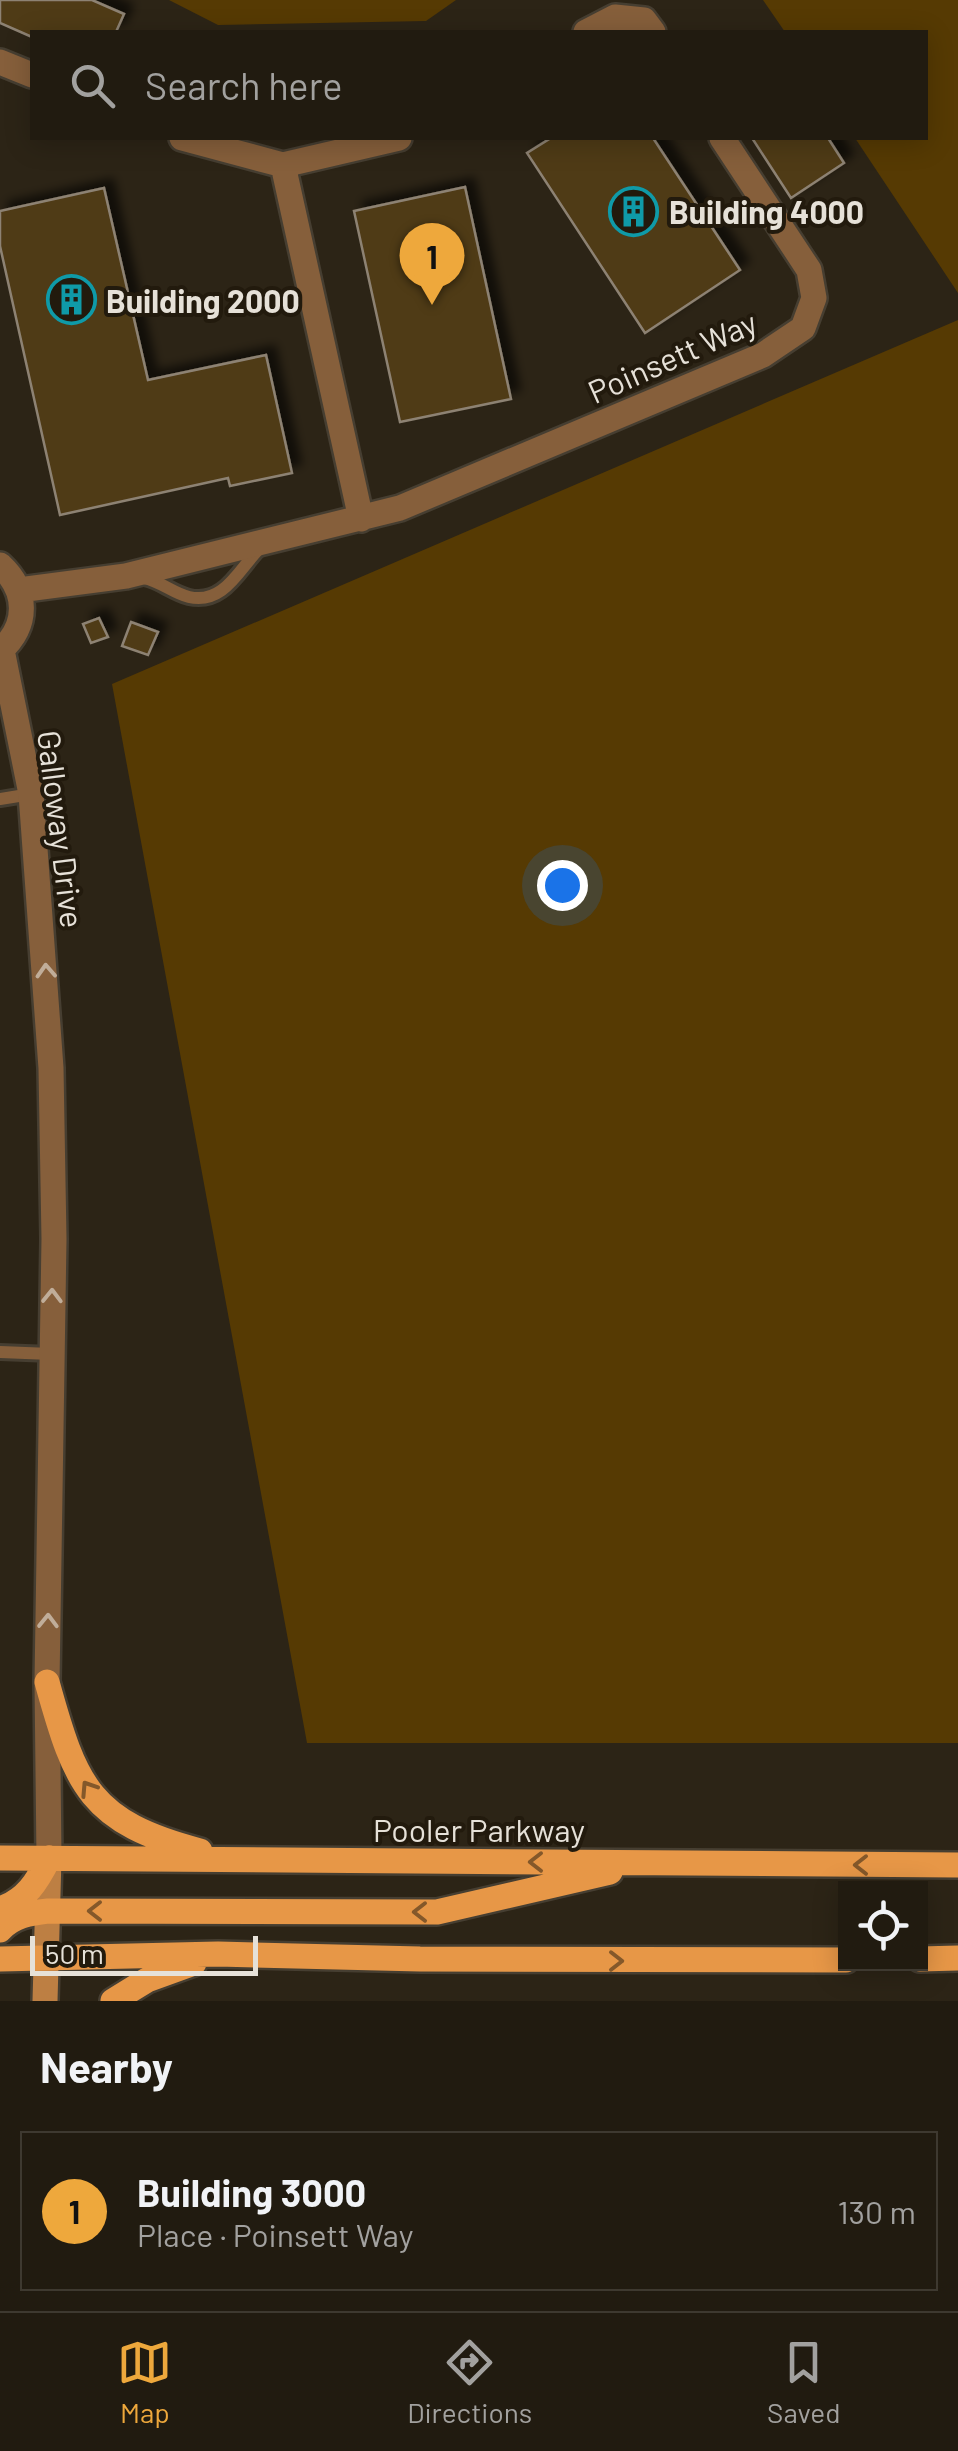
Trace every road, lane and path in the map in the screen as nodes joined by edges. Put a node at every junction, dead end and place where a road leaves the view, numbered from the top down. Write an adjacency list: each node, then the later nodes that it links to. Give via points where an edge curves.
1 (590, 30): 2 (street, via 615,17 644,20)
2 (652, 30)
3 (0, 62): 4 (street)
4 (30, 74)
5 (189, 140): 8 (street)
6 (391, 140): 8 (street)
7 (723, 140): 9 (street, Poinsett Way, via 809,270 814,298 803,328 763,354)
8 (283, 166): 9 (street)
9 (361, 519): 10 (street, Poinsett Way)
10 (274, 536): 12 (street, Poinsett Way); 12 (lane, via 222,591 187,597 151,579)
11 (0, 565): 13 (street)
12 (126, 576): 13 (street, Poinsett Way)
13 (19, 590): 14 (street, via 20,623)
14 (1, 650): 15 (street, Galloway Drive)
15 (31, 794): 16 (lane); 18 (street, Galloway Drive, one-way to 15, via 51,1068)
16 (0, 799)
17 (0, 1352): 18 (lane)
18 (51, 1354): 19 (street, Galloway Drive, one-way to 18)
19 (47, 1682): 21 (street, Galloway Drive); 22 (main road, one-way to 19, via 133,1829 100,1805 63,1741)
20 (0, 1858): 21 (main road, Pooler Parkway)
21 (49, 1858): 22 (main road, Pooler Parkway); 25 (main road, via 35,1886); 26 (street)
22 (234, 1860): 23 (main road, Pooler Parkway, one-way to 22)
23 (652, 1863): 24 (main road, Pooler Parkway, one-way to 23); 26 (main road, one-way to 26, via 437,1912)
24 (958, 1865)
25 (0, 1909)
26 (48, 1911): 27 (main road, via 28,1913); 31 (street)
27 (0, 1930)
28 (218, 1954): 31 (main road); 33 (main road, one-way to 33); 35 (main road, via 147,1980)
29 (0, 1958): 31 (main road)
30 (958, 1958): 32 (main road)
31 (46, 1959): 34 (street)
32 (928, 1959)
33 (838, 1960)
34 (45, 2001)
35 (113, 2001)

